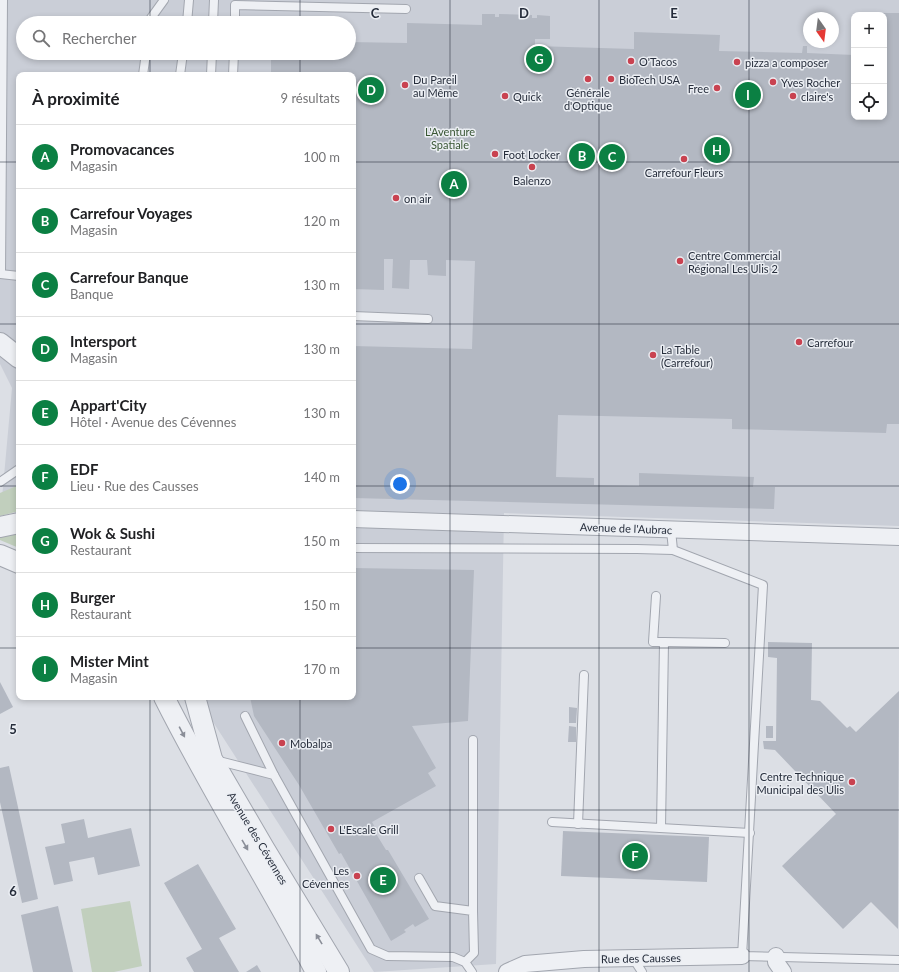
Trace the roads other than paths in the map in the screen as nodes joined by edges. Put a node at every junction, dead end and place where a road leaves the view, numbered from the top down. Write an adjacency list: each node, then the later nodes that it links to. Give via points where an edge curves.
1 (3, 0): 10 (lane)
2 (164, 0): 6 (lane)
3 (189, 0): 7 (lane)
4 (214, 0): 8 (lane)
5 (406, 9): 9 (lane, via 235,5)
6 (152, 16)
7 (188, 16)
8 (213, 16)
9 (235, 16)
10 (1, 41): 19 (lane)
11 (145, 60): 15 (lane)
12 (182, 60): 16 (lane)
13 (212, 60): 17 (lane)
14 (234, 60): 18 (lane)
15 (143, 72)
16 (180, 72)
17 (211, 72)
18 (233, 72)
19 (1, 113): 20 (lane)
20 (1, 274): 21 (lane)
21 (16, 276)
22 (356, 316): 23 (lane)
23 (428, 319)
24 (0, 342): 25 (street)
25 (16, 355)
26 (16, 471): 27 (lane)
27 (0, 482)
28 (356, 519): 31 (street, Avenue de l'Aubrac)
29 (16, 524): 30 (street)
30 (0, 527)
31 (671, 530): 32 (street, Avenue de l'Aubrac); 34 (lane)
32 (899, 537)
33 (356, 548): 34 (lane)
34 (673, 550): 50 (lane, via 763,585)
35 (0, 555): 36 (street)
36 (16, 563)
37 (656, 596): 38 (lane, via 652,642)
38 (664, 642): 39 (lane); 49 (lane)
39 (724, 643)
40 (584, 674): 48 (lane)
41 (166, 700): 52 (street, Avenue des Cévennes, one-way to 52, via 220,803)
42 (196, 700): 45 (street, Avenue des Cévennes)
43 (246, 716): 46 (lane)
44 (473, 740): 53 (lane)
45 (212, 759): 46 (lane); 61 (street, Avenue des Cévennes, one-way to 45)
46 (274, 775): 58 (lane, via 370,950 387,956 453,958)
47 (552, 822): 48 (lane)
48 (578, 824): 49 (lane)
49 (661, 828): 50 (lane)
50 (750, 833): 54 (lane)
51 (419, 878): 53 (lane, via 435,906)
52 (278, 902): 59 (street, Avenue des Cévennes, via 289,936); 60 (street, Avenue des Cévennes)
53 (473, 911): 58 (lane, via 474,953)
54 (742, 956): 55 (lane, Rue des Causses); 56 (street, Rue des Causses)
55 (776, 956): 57 (lane, Rue des Causses); 65 (street, via 776,962)
56 (633, 958): 63 (street, Rue des Causses, via 525,964); 64 (lane)
57 (899, 960)
58 (465, 962): 62 (lane)
59 (307, 972)
60 (316, 972)
61 (339, 972)
62 (472, 972)
63 (507, 972)
64 (642, 972)
65 (783, 972)

